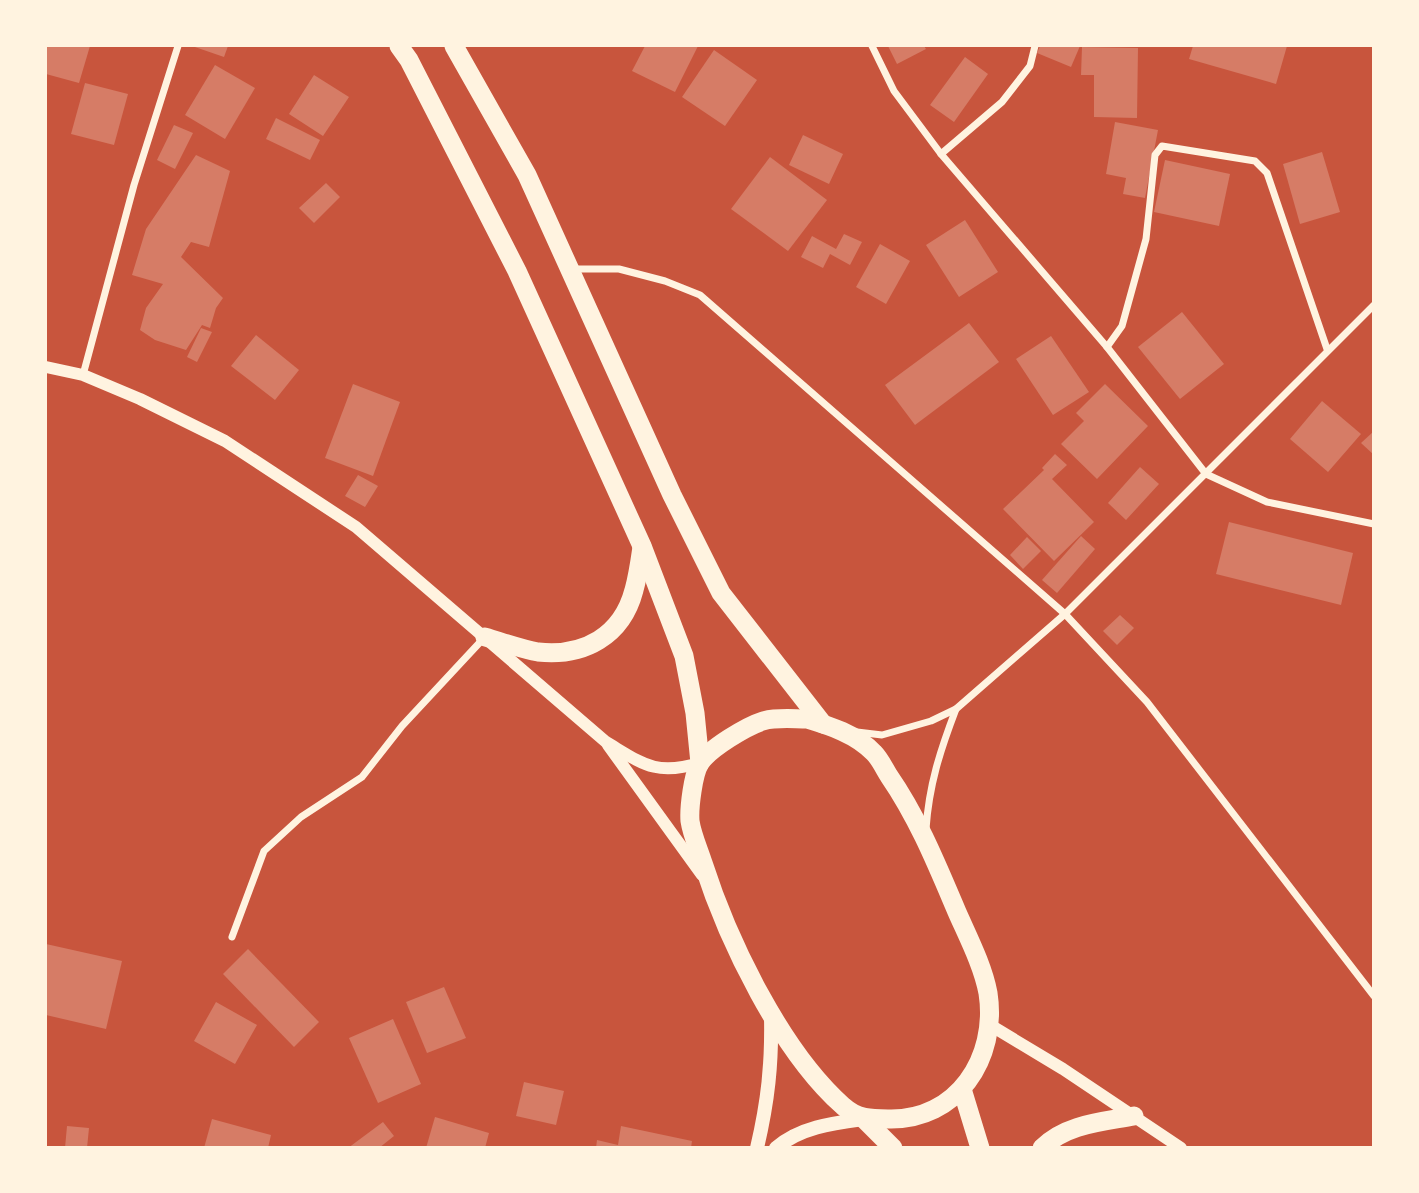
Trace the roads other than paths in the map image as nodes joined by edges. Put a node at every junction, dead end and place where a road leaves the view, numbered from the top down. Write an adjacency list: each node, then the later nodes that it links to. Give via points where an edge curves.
1 (178, 46): 12 (street, via 134,185)
2 (399, 46): 15 (highway, via 517,271)
3 (454, 46): 7 (highway, via 527,176)
4 (872, 46): 6 (street, via 894,90)
5 (1035, 46): 6 (street, via 1030,66 1010,93)
6 (941, 154): 9 (street)
7 (569, 269): 16 (street, via 619,270 700,295); 19 (highway, via 721,593)
8 (1374, 305): 10 (street)
9 (1107, 347): 10 (street, via 1122,326 1146,239 1155,155 1162,146 1255,161 1267,173); 13 (street)
10 (1326, 349): 13 (street)
11 (46, 367): 12 (street)
12 (83, 375): 17 (street, via 236,448 356,527)
13 (1206, 474): 14 (street, via 1268,502); 16 (street)
14 (1374, 524)
15 (642, 546): 17 (highway, via 626,613 608,635 588,648 537,652); 21 (highway, via 684,656)
16 (1065, 614): 18 (street); 25 (street, via 1147,702)
17 (485, 637): 20 (street); 24 (street, via 402,726 362,777 301,817 264,851)
18 (956, 709): 19 (street, via 881,735); 22 (street, via 933,774)
19 (832, 727): 21 (highway, via 807,719 765,720 731,736); 22 (highway, via 874,752)
20 (606, 742): 21 (street, via 647,767); 23 (street)
21 (700, 763): 23 (highway, via 691,795 690,822)
22 (925, 838): 27 (highway, via 988,992)
23 (711, 887): 26 (highway)
24 (232, 937)
25 (1374, 996)
26 (771, 1014): 30 (highway, via 809,1070 845,1108); 31 (main road, via 767,1106)
27 (990, 1025): 28 (highway, via 982,1058); 29 (street)
28 (961, 1089): 30 (highway, via 943,1106 904,1120); 34 (highway)
29 (1134, 1116): 35 (highway, via 1082,1125); 36 (street)
30 (864, 1119): 32 (main road, via 826,1124); 33 (highway)
31 (757, 1147)
32 (776, 1147)
33 (893, 1147)
34 (980, 1147)
35 (1042, 1147)
36 (1181, 1147)

